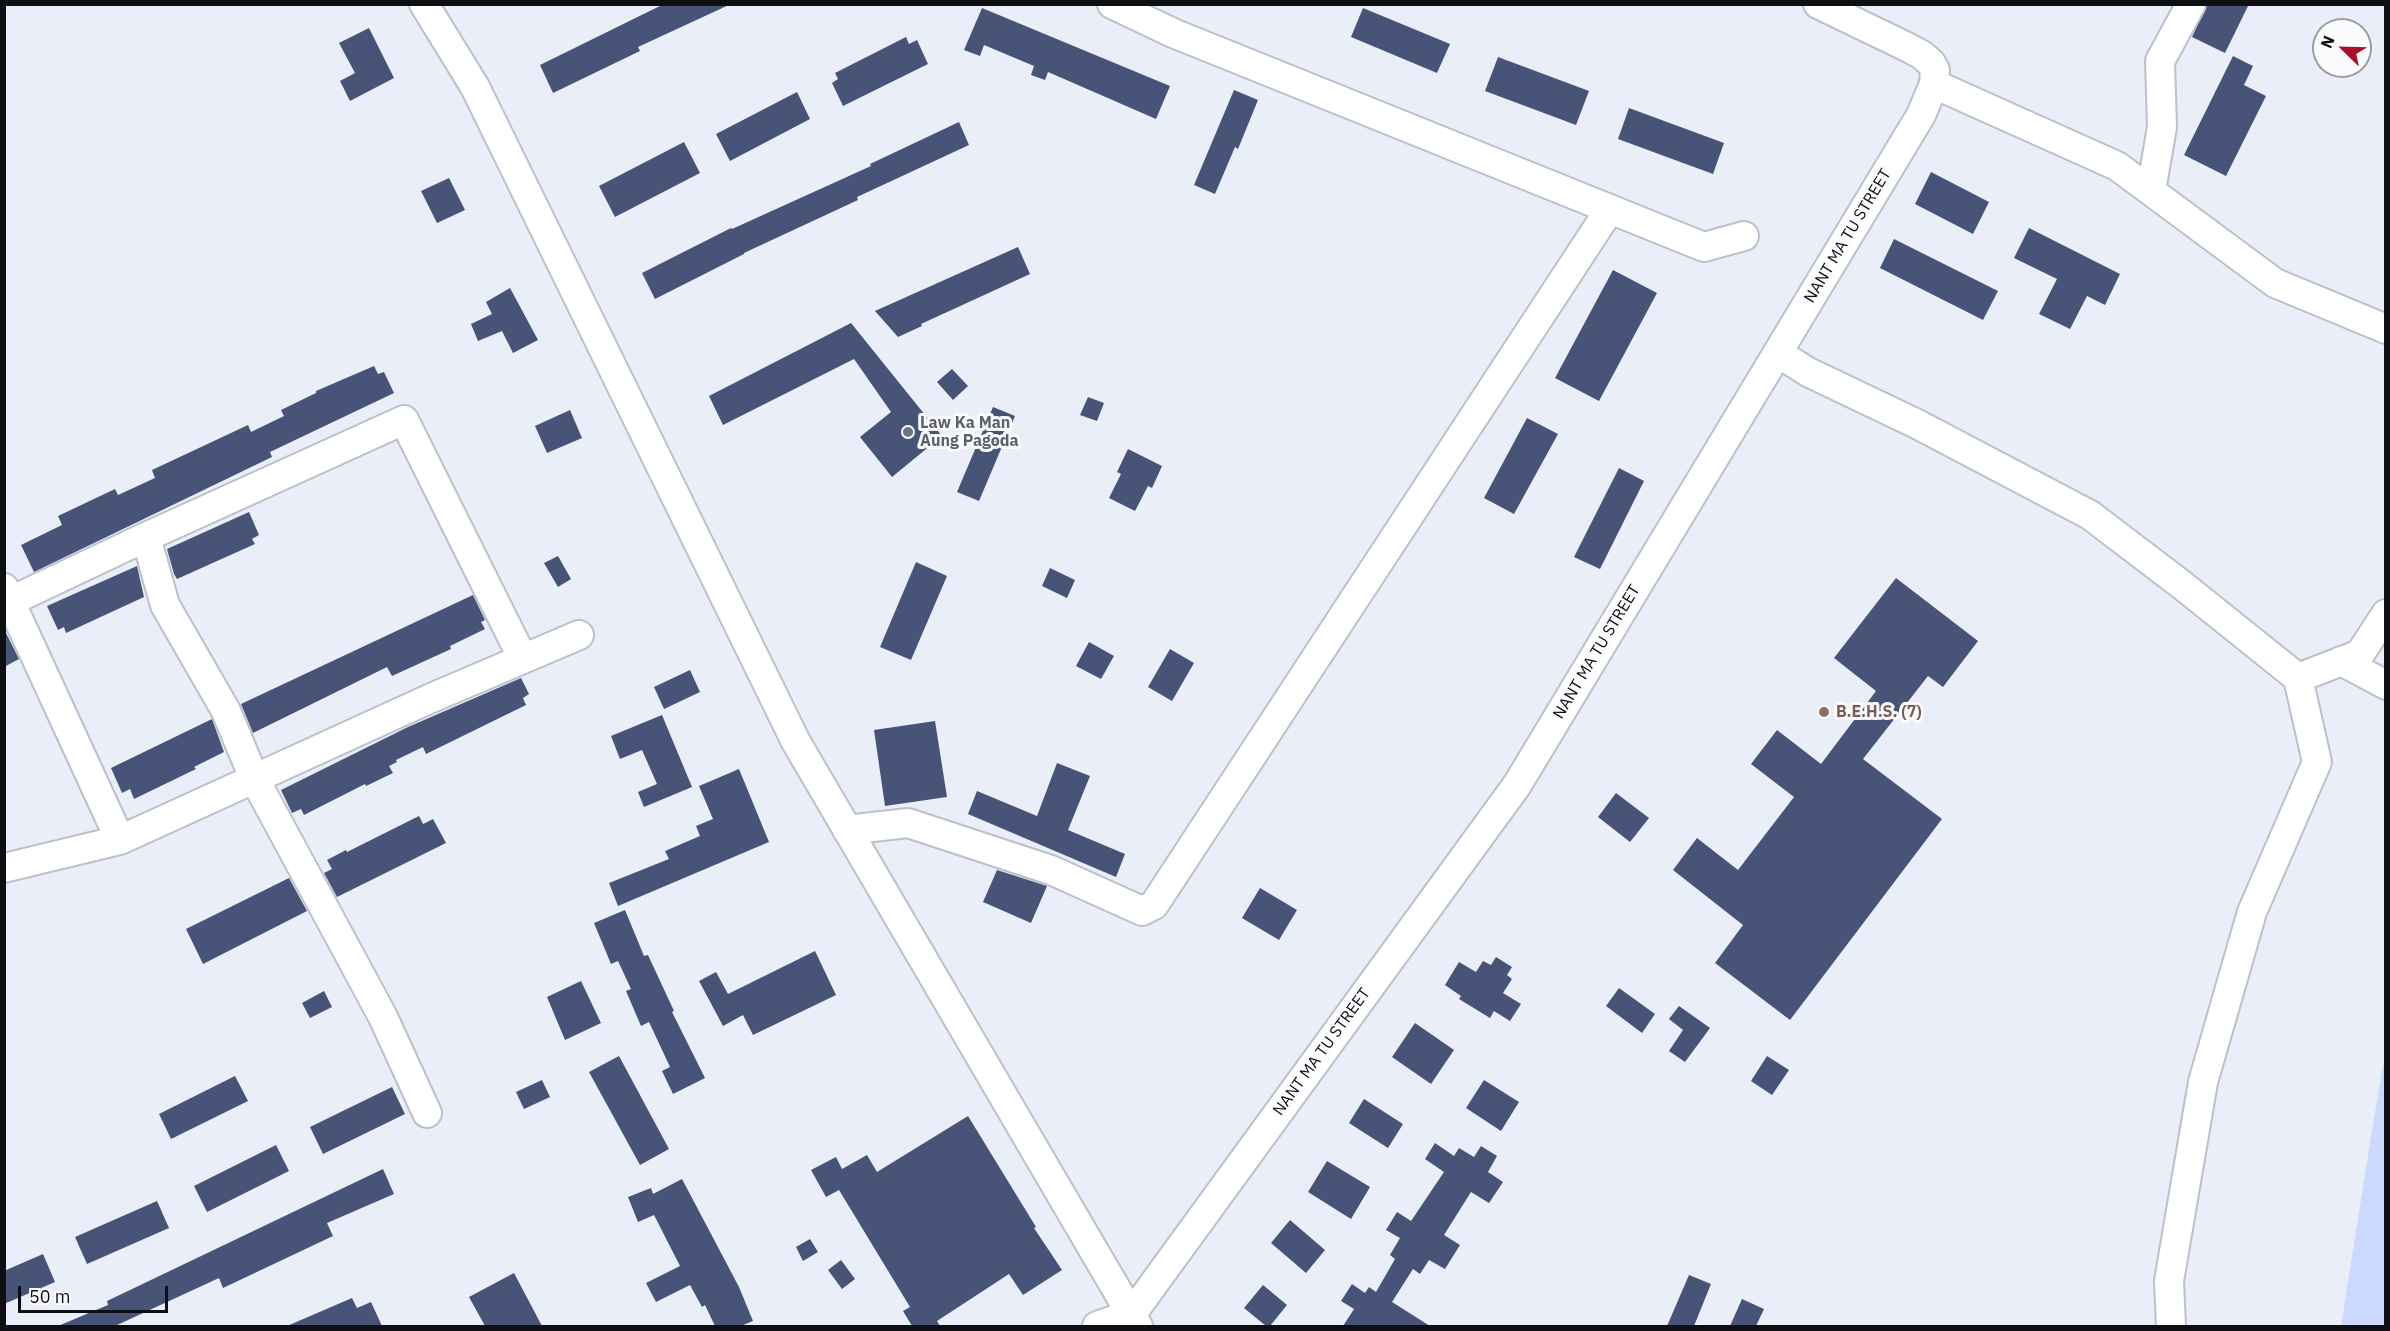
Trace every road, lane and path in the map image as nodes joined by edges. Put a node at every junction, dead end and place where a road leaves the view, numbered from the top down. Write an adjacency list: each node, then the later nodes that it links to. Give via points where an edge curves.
1 (424, 4): 20 (street, via 476,87 796,742)
2 (1112, 4): 7 (street, via 1173,33)
3 (1818, 4): 5 (street, via 1922,55 1935,70)
4 (2191, 4): 6 (street, via 2160,61 2162,127)
5 (1934, 84): 6 (street, via 2117,166); 10 (street, NANT MA TU STREET, via 1921,115)
6 (2151, 191): 9 (street, via 2275,283)
7 (1610, 209): 8 (street, via 1704,248); 20 (street, via 1154,905 1142,911 1051,870 908,823)
8 (1744, 236)
9 (2385, 329)
10 (1778, 353): 17 (street, via 2090,515); 24 (street, NANT MA TU STREET, via 1516,785)
11 (146, 537): 12 (street); 15 (street, via 404,420); 19 (street, via 165,606 226,711)
12 (8, 595): 21 (street)
13 (2385, 614): 16 (street, via 2360,654)
14 (579, 635): 15 (street)
15 (523, 659): 19 (street)
16 (2341, 662): 17 (street); 18 (street)
17 (2298, 678): 26 (street, via 2317,762 2252,912 2203,1082 2169,1281)
18 (2385, 685)
19 (255, 778): 21 (street); 23 (street, via 383,1017)
20 (847, 830): 24 (street)
21 (120, 840): 22 (street)
22 (4, 868)
23 (427, 1113)
24 (1131, 1322): 25 (street)
25 (1097, 1326)
26 (2171, 1326)

